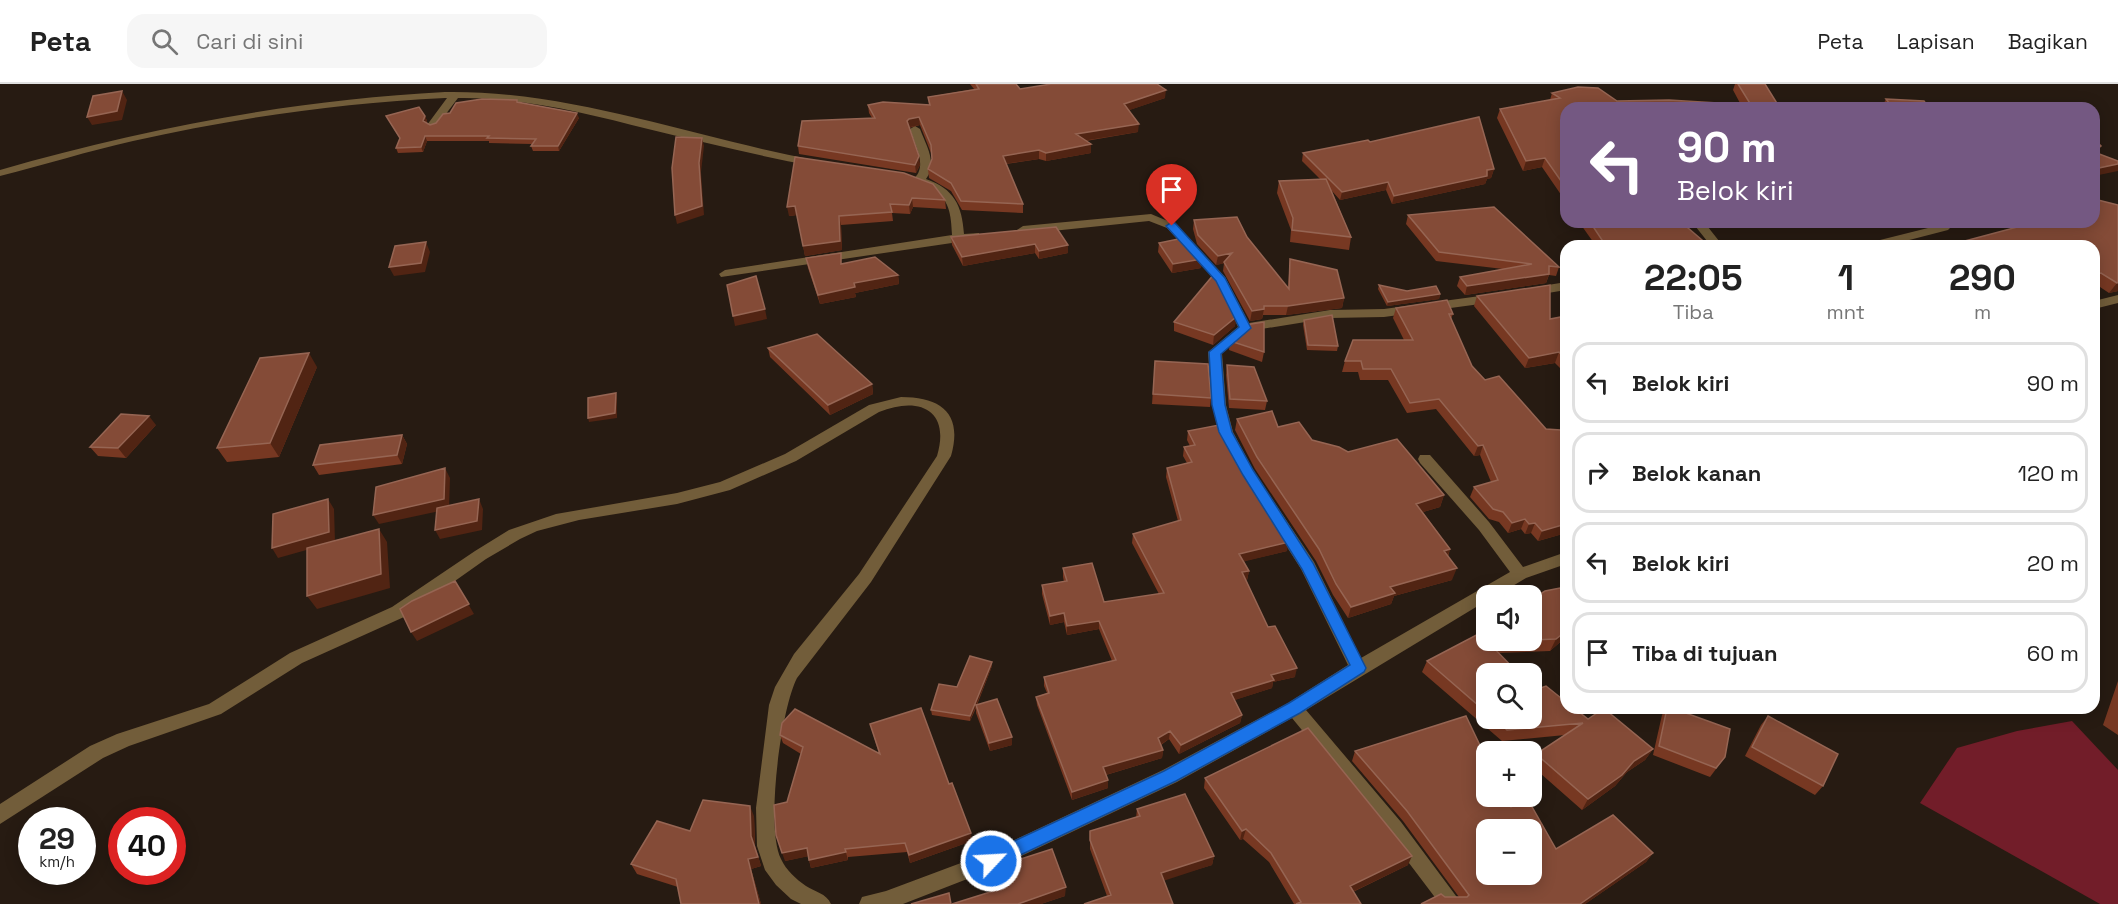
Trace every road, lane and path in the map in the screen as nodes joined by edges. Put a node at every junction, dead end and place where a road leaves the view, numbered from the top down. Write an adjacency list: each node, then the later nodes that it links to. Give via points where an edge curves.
1 (454, 96): 2 (street); 4 (street, via 530,100); 5 (street, via 400,98 234,117 126,138)
2 (432, 125)
3 (915, 129): 10 (street, via 927,165 926,172 914,179 938,188 953,201)
4 (823, 164)
5 (0, 173)
6 (1703, 228): 11 (street)
7 (1944, 228): 12 (street)
8 (1008, 232): 17 (street, via 1151,217 1172,226 1221,280)
9 (985, 235): 10 (street)
10 (958, 238): 13 (street)
11 (1713, 240)
12 (1896, 240)
13 (725, 274)
14 (1560, 287): 17 (street, via 1384,313 1330,314)
15 (2118, 299): 16 (street)
16 (2100, 304)
17 (1245, 328): 21 (street, via 1215,352 1219,405 1226,432 1308,566)
18 (1425, 459): 20 (street)
19 (1560, 560): 20 (street)
20 (1520, 574): 21 (street)
21 (1359, 668): 22 (street)
22 (1294, 708): 25 (street, via 1170,776 991,861); 26 (street)
23 (0, 815): 24 (street, via 110,745 213,710 294,659 397,612 528,528 725,486 787,459 873,410 891,403 927,404 940,412 948,426 944,456 865,578 793,672 777,708 764,814 765,838 781,879 799,895)
24 (821, 904)
25 (869, 904)
26 (1452, 904)

